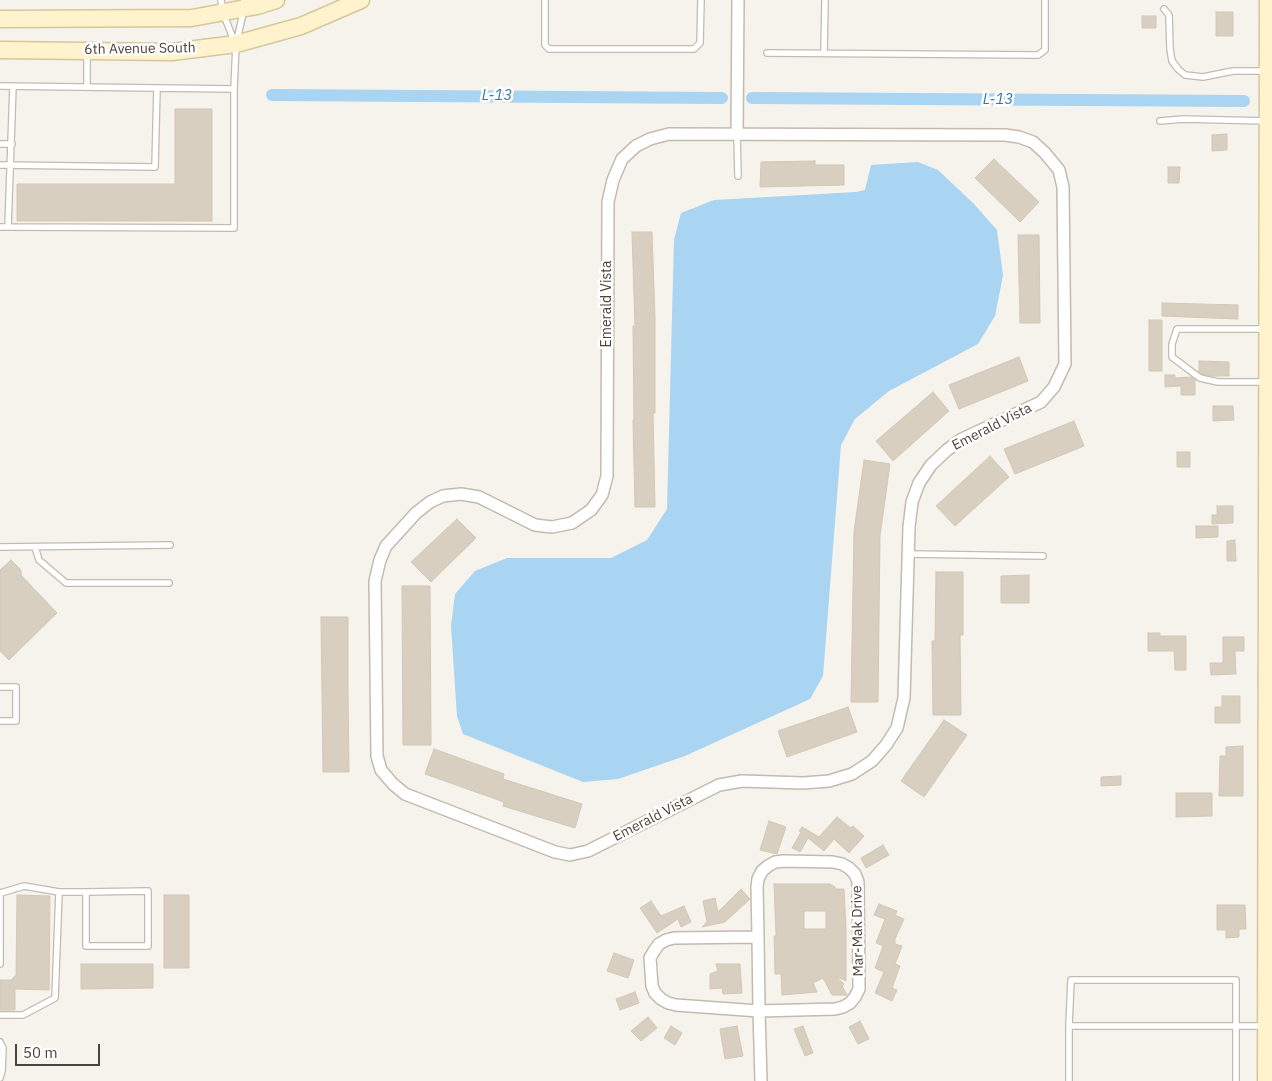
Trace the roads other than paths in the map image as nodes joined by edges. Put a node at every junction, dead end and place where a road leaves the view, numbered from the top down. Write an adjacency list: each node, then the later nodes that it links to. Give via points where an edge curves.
1 (276, 0): 9 (street)
2 (361, 0): 13 (street, 6th Avenue South, via 301,26)
3 (545, 0): 4 (lane, via 545,45 549,49 694,49 700,43)
4 (701, 0)
5 (738, 0): 26 (street)
6 (825, 0): 17 (lane)
7 (1045, 0): 17 (lane, via 1045,50 1038,55)
8 (1268, 0): 18 (street)
9 (244, 4): 10 (street); 13 (lane)
10 (222, 6): 12 (street, via 192,18); 13 (lane)
11 (1164, 8): 18 (lane, via 1168,15 1172,61 1185,75 1203,77 1233,71)
12 (0, 19)
13 (236, 44): 15 (street, 6th Avenue South, via 172,52); 23 (lane)
14 (0, 50): 15 (street, 6th Avenue South)
15 (88, 51): 21 (lane)
16 (767, 52): 17 (lane)
17 (824, 53)
18 (1269, 72): 25 (street)
19 (0, 86): 20 (lane)
20 (13, 86): 21 (lane); 28 (lane)
21 (87, 87): 22 (lane)
22 (157, 88): 23 (lane); 30 (lane, via 155,167)
23 (234, 89): 34 (lane, via 234,228)
24 (1160, 121): 25 (lane)
25 (1268, 121): 31 (street)
26 (738, 135): 32 (lane); 44 (street, Emerald Vista, via 1019,137 1033,142 1059,170 1063,188 1065,364 1062,372 1041,402 962,439 931,465 912,502); 44 (street, Emerald Vista, via 669,134 650,139 622,159 613,180 608,202 607,476 602,495 591,510 572,523 552,527 535,525 479,497 443,496 416,513 386,546 374,581 377,756 381,770 405,794 570,855 588,851 719,785 742,781 829,781 852,774 872,761 886,745 902,710)
27 (0, 144): 28 (lane)
28 (12, 144): 30 (lane)
29 (0, 165): 30 (lane)
30 (11, 166): 34 (lane)
31 (1270, 169): 35 (street)
32 (738, 176)
33 (0, 227): 34 (lane)
34 (8, 227)
35 (1270, 296): 36 (street)
36 (1268, 329): 37 (street); 38 (lane, via 1178,329 1172,344 1172,357 1200,378 1218,382)
37 (1270, 361): 38 (street)
38 (1268, 382): 39 (street)
39 (1270, 465): 40 (street)
40 (1270, 505): 47 (street)
41 (170, 545): 43 (lane)
42 (0, 547): 43 (lane)
43 (35, 547): 46 (lane, via 38,560 66,583)
44 (909, 554): 45 (lane)
45 (1043, 556)
46 (169, 583)
47 (1270, 644): 53 (street)
48 (0, 686): 49 (lane, via 16,687 16,721)
49 (0, 721)
50 (59, 892): 51 (lane); 52 (lane, via 24,886); 59 (lane, via 55,998 23,1015)
51 (86, 892): 51 (lane, via 148,891 148,946 86,946)
52 (1, 893): 56 (lane)
53 (1269, 895): 55 (street)
54 (758, 937): 58 (street); 58 (street, Mar-Mak Drive, via 666,940 654,951 650,966 655,993 668,1003); 58 (street, Mar-Mak Drive, via 758,879 768,866 784,861 842,864 855,874 859,934 859,989 855,997 850,1003 834,1009)
55 (1269, 948): 57 (street)
56 (0, 964)
57 (1269, 979): 62 (street)
58 (759, 1011): 65 (street)
59 (0, 1015)
60 (1069, 1026): 61 (lane); 61 (lane, via 1071,980 1236,980); 66 (lane)
61 (1236, 1026): 62 (lane); 67 (lane)
62 (1268, 1030): 68 (street)
63 (0, 1042): 64 (lane, via 3,1048)
64 (0, 1078)
65 (761, 1081)
66 (1069, 1081)
67 (1236, 1081)
68 (1266, 1081)

